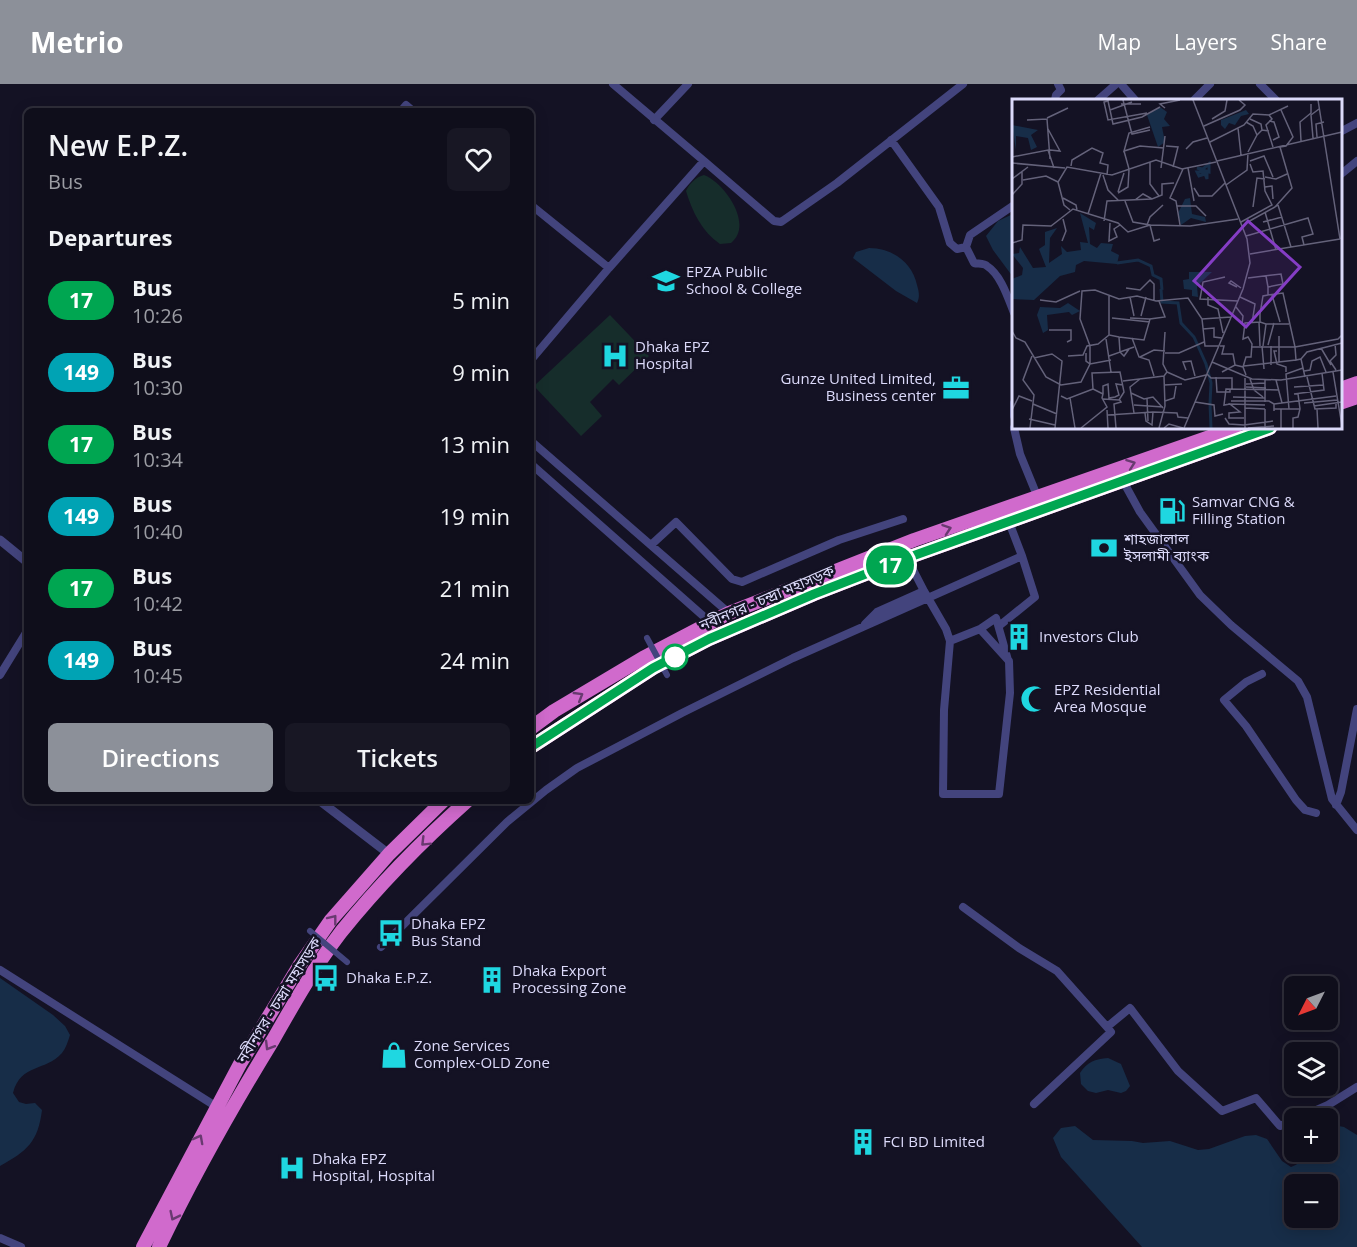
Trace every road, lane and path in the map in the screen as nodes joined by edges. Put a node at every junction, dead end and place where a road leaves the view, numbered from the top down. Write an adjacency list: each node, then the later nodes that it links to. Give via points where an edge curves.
1 (613, 84): 13 (street)
2 (688, 84): 13 (street)
3 (963, 84): 16 (street)
4 (1058, 84): 8 (street, via 1060,90)
5 (1117, 84): 9 (street); 10 (street)
6 (1210, 84): 11 (street)
7 (1260, 84): 12 (street)
8 (1055, 99)
9 (1099, 99)
10 (1134, 99)
11 (1195, 99)
12 (1275, 99)
13 (654, 120): 17 (street)
14 (1357, 123): 15 (street)
15 (1342, 131)
16 (891, 140): 17 (street, via 781,222 774,221); 22 (street, via 939,207 950,243 957,249)
17 (704, 161): 23 (street)
18 (1357, 161): 19 (street)
19 (1342, 173)
20 (1012, 206): 22 (street, via 970,235)
21 (534, 207): 23 (street)
22 (966, 247): 24 (street, via 974,263 986,264 994,272)
23 (609, 268): 25 (street)
24 (1012, 308)
25 (534, 356)
26 (1357, 383): 27 (highway)
27 (1342, 389)
28 (1357, 397): 29 (highway)
29 (1342, 403)
30 (1014, 429): 36 (street)
31 (1227, 429): 36 (highway, নবীনগর - চন্দ্রা মহাসড়ক, one-way to 31)
32 (1267, 429): 35 (highway, নবীনগর - চন্দ্রা মহাসড়ক)
33 (534, 444): 40 (street)
34 (534, 467): 46 (street)
35 (1123, 481): 38 (highway, নবীনগর - চন্দ্রা মহাসড়ক); 64 (street, via 1140,512 1200,595 1298,681 1307,697)
36 (1038, 498): 45 (highway, নবীনগর - চন্দ্রা মহাসড়ক, one-way to 36, via 914,540)
37 (903, 519): 40 (street, via 839,540 742,582 732,579 676,522)
38 (1009, 522): 41 (street); 42 (highway, নবীনগর - চন্দ্রা মহাসড়ক)
39 (0, 540): 43 (street)
40 (651, 545): 45 (street)
41 (1022, 556): 44 (street); 47 (street, via 1035,597)
42 (907, 558): 44 (street); 58 (highway, নবীনগর - চন্দ্রা মহাসড়ক, via 814,594 653,668)
43 (24, 560)
44 (926, 595): 51 (street); 59 (street, via 877,612 862,627 577,768)
45 (729, 613): 46 (highway, নবীনগর - চন্দ্রা মহাসড়ক)
46 (710, 622): 57 (highway, নবীনগর - চন্দ্রা মহাসড়ক, one-way to 46)
47 (999, 626): 48 (street, via 996,618); 52 (street)
48 (980, 629): 51 (street); 52 (street)
49 (24, 636): 54 (street)
50 (648, 638): 55 (street, bridge)
51 (950, 641): 52 (street, via 943,794 999,795 1010,693)
52 (1009, 661)
53 (1262, 674): 65 (street, via 1224,700 1296,800 1305,810)
54 (0, 675)
55 (666, 675)
56 (1357, 710): 64 (street)
57 (534, 723)
58 (534, 745)
59 (534, 800)
60 (324, 804): 67 (street)
61 (440, 804): 67 (highway, নবীনগর - চন্দ্রা মহাসড়ক)
62 (464, 804): 82 (highway, নবীনগর - চন্দ্রা মহাসড়ক, one-way to 82, via 340,933 306,983 202,1160)
63 (529, 804): 70 (street)
64 (1336, 805): 66 (street)
65 (1316, 813)
66 (1357, 830)
67 (389, 854): 76 (highway, নবীনগর - চন্দ্রা মহাসড়ক, one-way to 67, via 331,920)
68 (963, 907): 73 (street, via 1057,971)
69 (310, 931): 71 (street, bridge)
70 (381, 947)
71 (347, 962)
72 (0, 970): 76 (street)
73 (1107, 1027): 75 (street, via 1111,1032); 78 (street, via 1130,1008 1178,1071 1222,1111 1256,1098 1280,1126)
74 (1357, 1087): 77 (street)
75 (1034, 1104)
76 (217, 1107): 81 (highway, নবীনগর - চন্দ্রা মহাসড়ক, one-way to 76)
77 (1321, 1108)
78 (1284, 1124)
79 (0, 1238): 80 (street)
80 (21, 1247)
81 (143, 1247)
82 (159, 1247)

